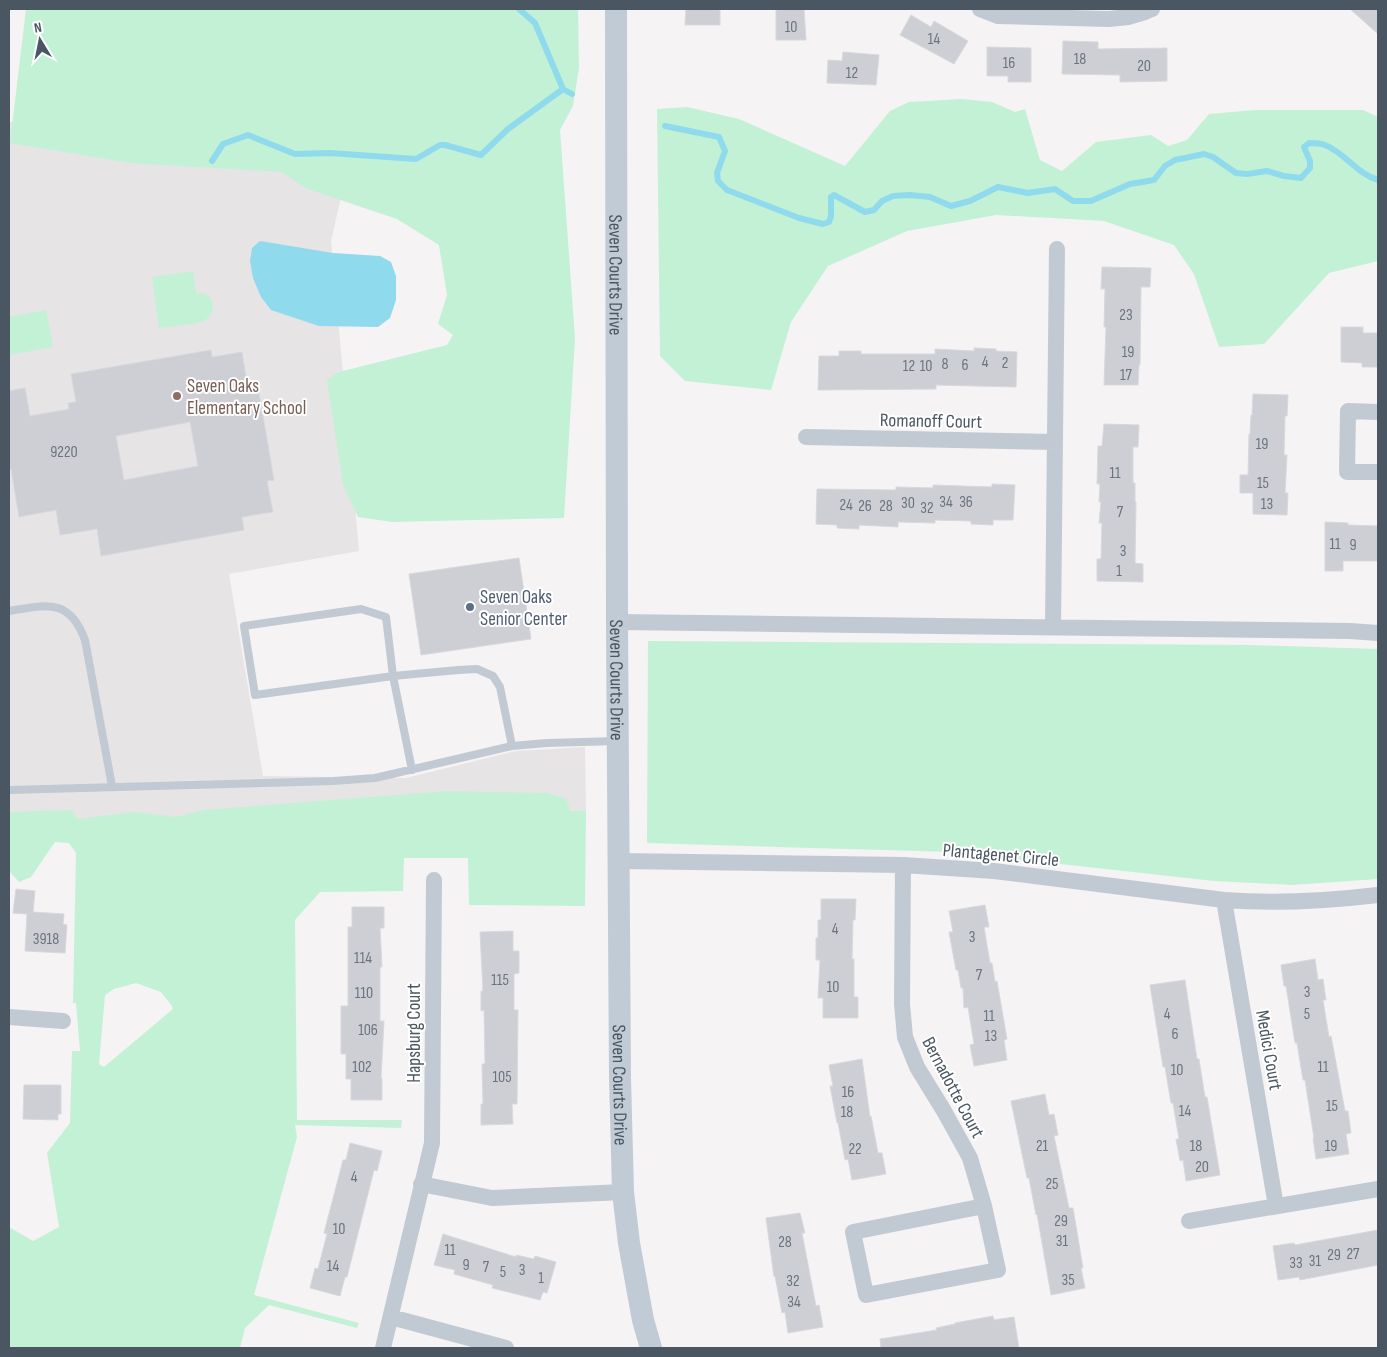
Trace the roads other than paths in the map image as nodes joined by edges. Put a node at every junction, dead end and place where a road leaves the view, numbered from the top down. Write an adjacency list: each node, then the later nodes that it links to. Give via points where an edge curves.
1 (616, 9): 10 (street, Seven Courts Drive)
2 (980, 9): 3 (street, via 998,16 1109,19)
3 (1152, 9)
4 (1057, 249): 7 (street)
5 (1378, 412): 8 (street, via 1348,411 1347,472)
6 (806, 437): 7 (street, Romanoff Court)
7 (1055, 442): 11 (street)
8 (1378, 472)
9 (9, 611): 17 (lane, via 58,607 70,613 80,625)
10 (617, 622): 11 (street); 14 (street, Seven Courts Drive)
11 (1052, 627): 12 (street)
12 (1378, 633)
13 (393, 676): 13 (lane, via 386,617 362,609 244,626 255,694); 15 (lane, via 477,669 493,676 500,687); 16 (lane)
14 (619, 741): 15 (lane); 19 (street, Seven Courts Drive)
15 (512, 746): 16 (lane)
16 (412, 770): 17 (lane, via 375,778 333,781)
17 (112, 786): 18 (lane)
18 (9, 790)
19 (618, 861): 20 (street, Plantagenet Circle); 28 (street, Seven Courts Drive)
20 (903, 865): 23 (street, Plantagenet Circle, via 994,871); 29 (street, Bernadotte Court, via 902,1004 905,1037 917,1066 970,1158)
21 (434, 880): 26 (street, Hapsburg Court, via 432,1143)
22 (1378, 895): 23 (street, Plantagenet Circle, via 1259,903)
23 (1224, 900): 30 (street, Medici Court)
24 (9, 1017): 25 (street)
25 (63, 1021)
26 (421, 1184): 28 (street, via 492,1198); 32 (street, Hapsburg Court)
27 (1378, 1188): 30 (street)
28 (622, 1192): 35 (street, Seven Courts Drive, via 628,1242)
29 (984, 1206): 29 (street, Bernadotte Court, via 998,1270 866,1295 853,1232)
30 (1276, 1206): 31 (street)
31 (1189, 1221)
32 (391, 1317): 33 (street, Hapsburg Court); 34 (street)
33 (383, 1348)
34 (506, 1348)
35 (651, 1348)

